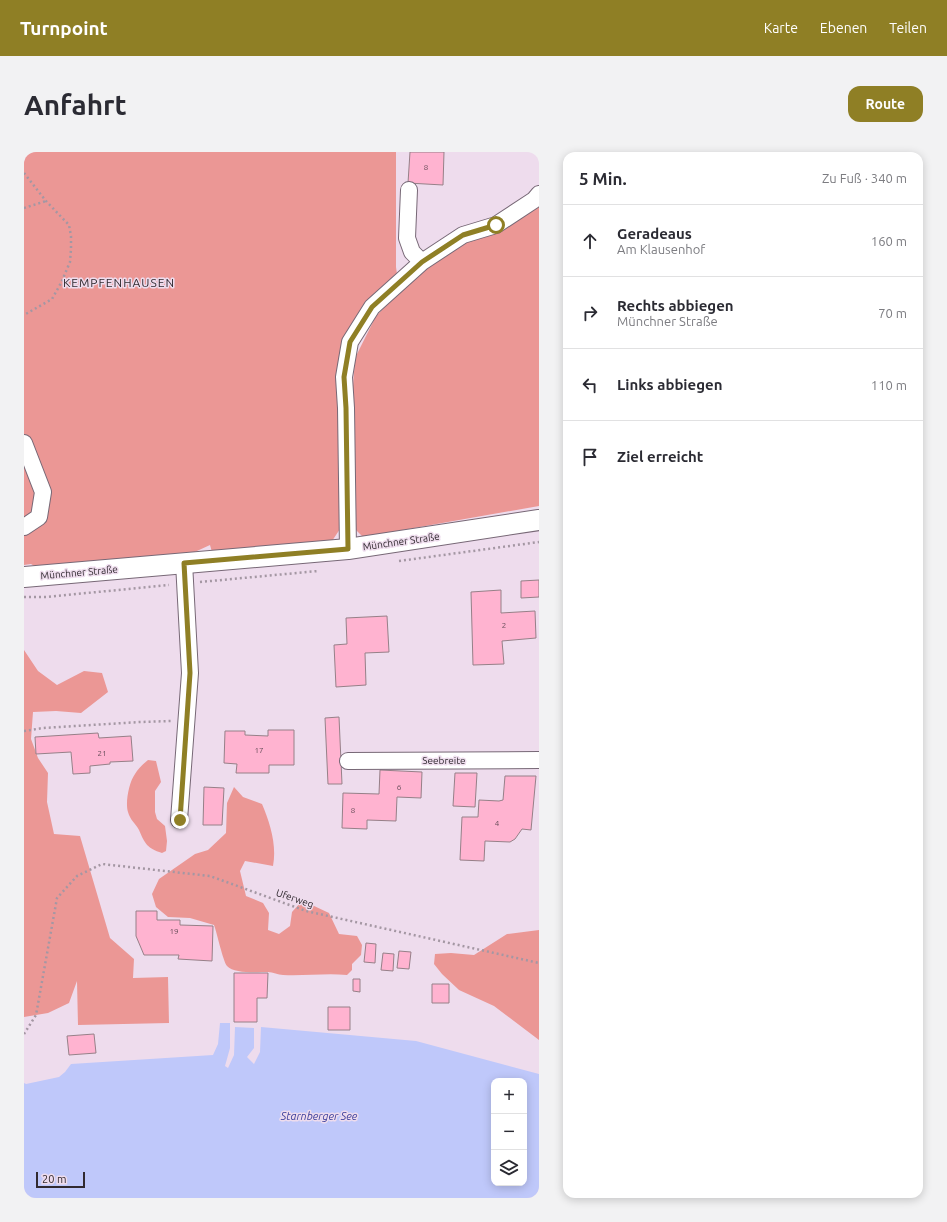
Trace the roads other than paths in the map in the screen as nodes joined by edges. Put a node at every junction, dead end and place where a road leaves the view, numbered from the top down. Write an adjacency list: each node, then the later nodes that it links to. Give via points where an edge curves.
1 (409, 190): 3 (street, via 407,238 412,252)
2 (539, 194): 3 (street, via 496,225 463,235)
3 (422, 262): 7 (street, via 372,307 350,342 344,377)
4 (24, 443): 6 (street, via 43,492 39,517)
5 (539, 520): 7 (main road, Münchner Straße)
6 (24, 527)
7 (348, 549): 8 (main road, Münchner Straße)
8 (184, 563): 9 (main road, Münchner Straße); 12 (street, via 190,673)
9 (24, 577)
10 (539, 760): 11 (street, Seebreite)
11 (348, 761)
12 (180, 820)

